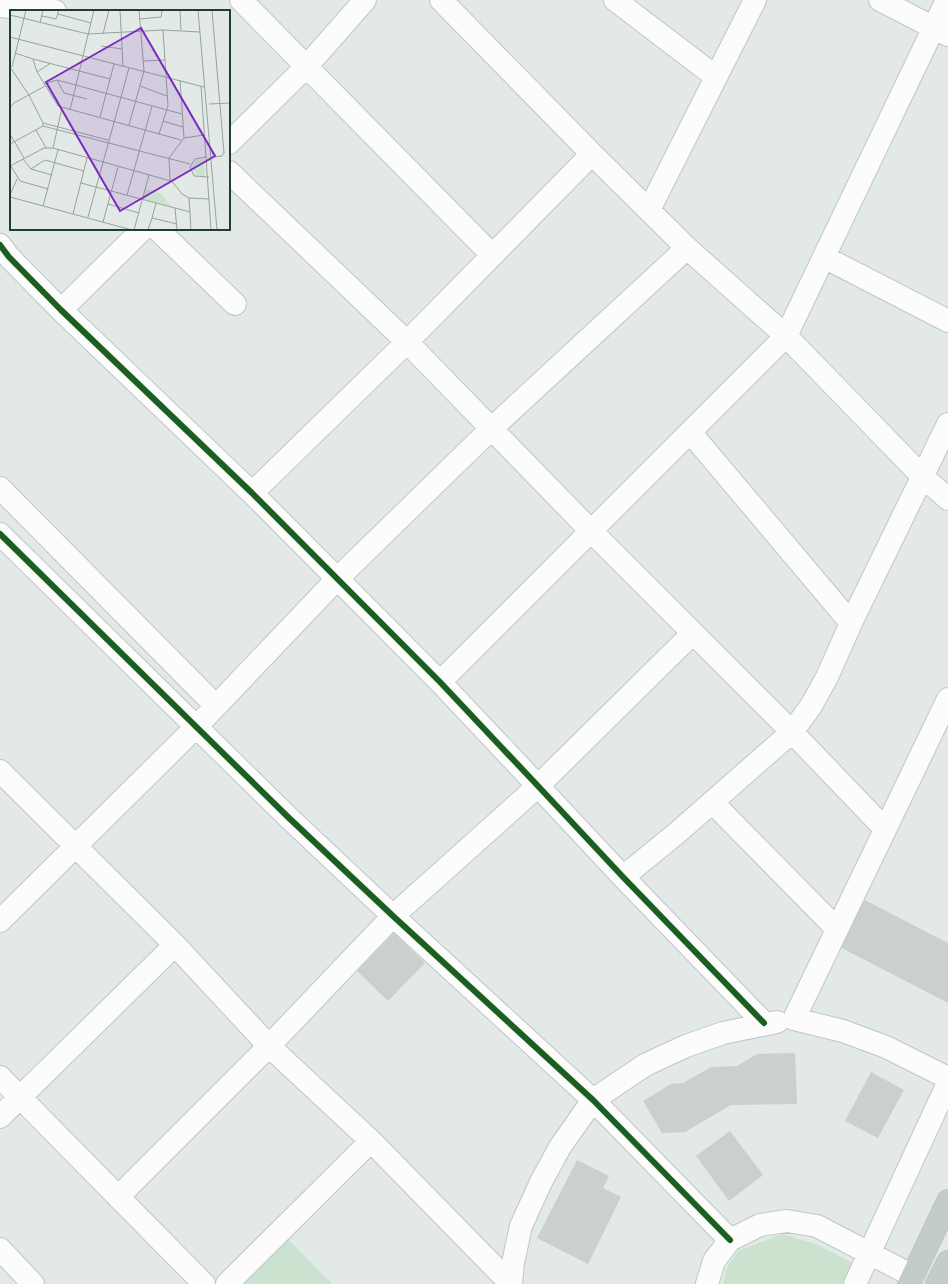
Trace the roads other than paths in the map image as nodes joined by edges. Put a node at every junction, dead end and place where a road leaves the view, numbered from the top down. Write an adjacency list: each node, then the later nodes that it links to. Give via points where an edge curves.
1 (241, 0): 11 (street)
2 (365, 0): 11 (street)
3 (441, 0): 14 (street)
4 (615, 0): 12 (street)
5 (755, 0): 12 (street)
6 (880, 0): 10 (street)
7 (947, 0): 10 (street)
8 (0, 6): 9 (street)
9 (44, 10)
10 (941, 31): 22 (street)
11 (306, 67): 13 (street); 20 (street)
12 (716, 77): 16 (street)
13 (230, 142)
14 (592, 154): 16 (street); 20 (street)
15 (230, 173): 27 (street)
16 (650, 210): 19 (street)
17 (142, 230): 24 (street)
18 (158, 230): 23 (street)
19 (687, 248): 26 (street); 29 (street)
20 (492, 255): 27 (street)
21 (3, 256): 24 (street)
22 (824, 257): 25 (street); 26 (street)
23 (235, 304)
24 (61, 310): 33 (street)
25 (948, 321)
26 (786, 336): 30 (street); 31 (street)
27 (407, 342): 29 (street); 33 (street)
28 (948, 424): 31 (street)
29 (491, 429): 35 (street); 37 (street)
30 (690, 432): 35 (street); 38 (street)
31 (922, 476): 34 (street); 38 (street)
32 (0, 488): 42 (street)
33 (252, 493): 37 (street)
34 (948, 499)
35 (591, 531): 39 (street); 40 (street)
36 (0, 534): 43 (street)
37 (336, 580): 40 (street); 42 (street)
38 (851, 623): 44 (street, via 827,677)
39 (693, 632): 44 (street); 46 (street)
40 (440, 682): 46 (street)
41 (948, 699): 48 (street)
42 (216, 706): 43 (street)
43 (197, 726): 49 (street); 51 (street, via 289,818)
44 (792, 732): 47 (street); 48 (street)
45 (0, 771): 49 (street)
46 (538, 786): 50 (street); 51 (street)
47 (712, 802): 50 (street); 53 (street)
48 (885, 829): 53 (street)
49 (75, 846): 52 (street); 54 (street)
50 (623, 877): 56 (street)
51 (393, 916): 57 (street); 62 (street)
52 (0, 921)
53 (837, 929): 55 (street)
54 (175, 944): 57 (street); 61 (street)
55 (794, 1019): 56 (street); 59 (street, via 843,1031 886,1047)
56 (764, 1023): 62 (street, via 723,1033 686,1046 645,1065)
57 (269, 1046): 64 (street); 65 (street)
58 (0, 1077): 61 (street)
59 (948, 1078)
60 (948, 1083): 69 (street)
61 (20, 1097): 63 (street); 65 (street)
62 (593, 1100): 67 (street); 75 (street, via 560,1147 540,1182 521,1226)
63 (0, 1117)
64 (371, 1141): 74 (street); 75 (street)
65 (118, 1197): 73 (street)
66 (948, 1201): 71 (highway)
67 (730, 1240): 69 (street, via 760,1225 787,1221 817,1226); 76 (street, via 714,1261)
68 (0, 1249): 72 (street)
69 (870, 1254): 71 (street); 77 (street)
70 (948, 1262): 78 (highway)
71 (911, 1280)
72 (33, 1284)
73 (204, 1284)
74 (227, 1284)
75 (511, 1284)
76 (707, 1284)
77 (855, 1284)
78 (937, 1284)

